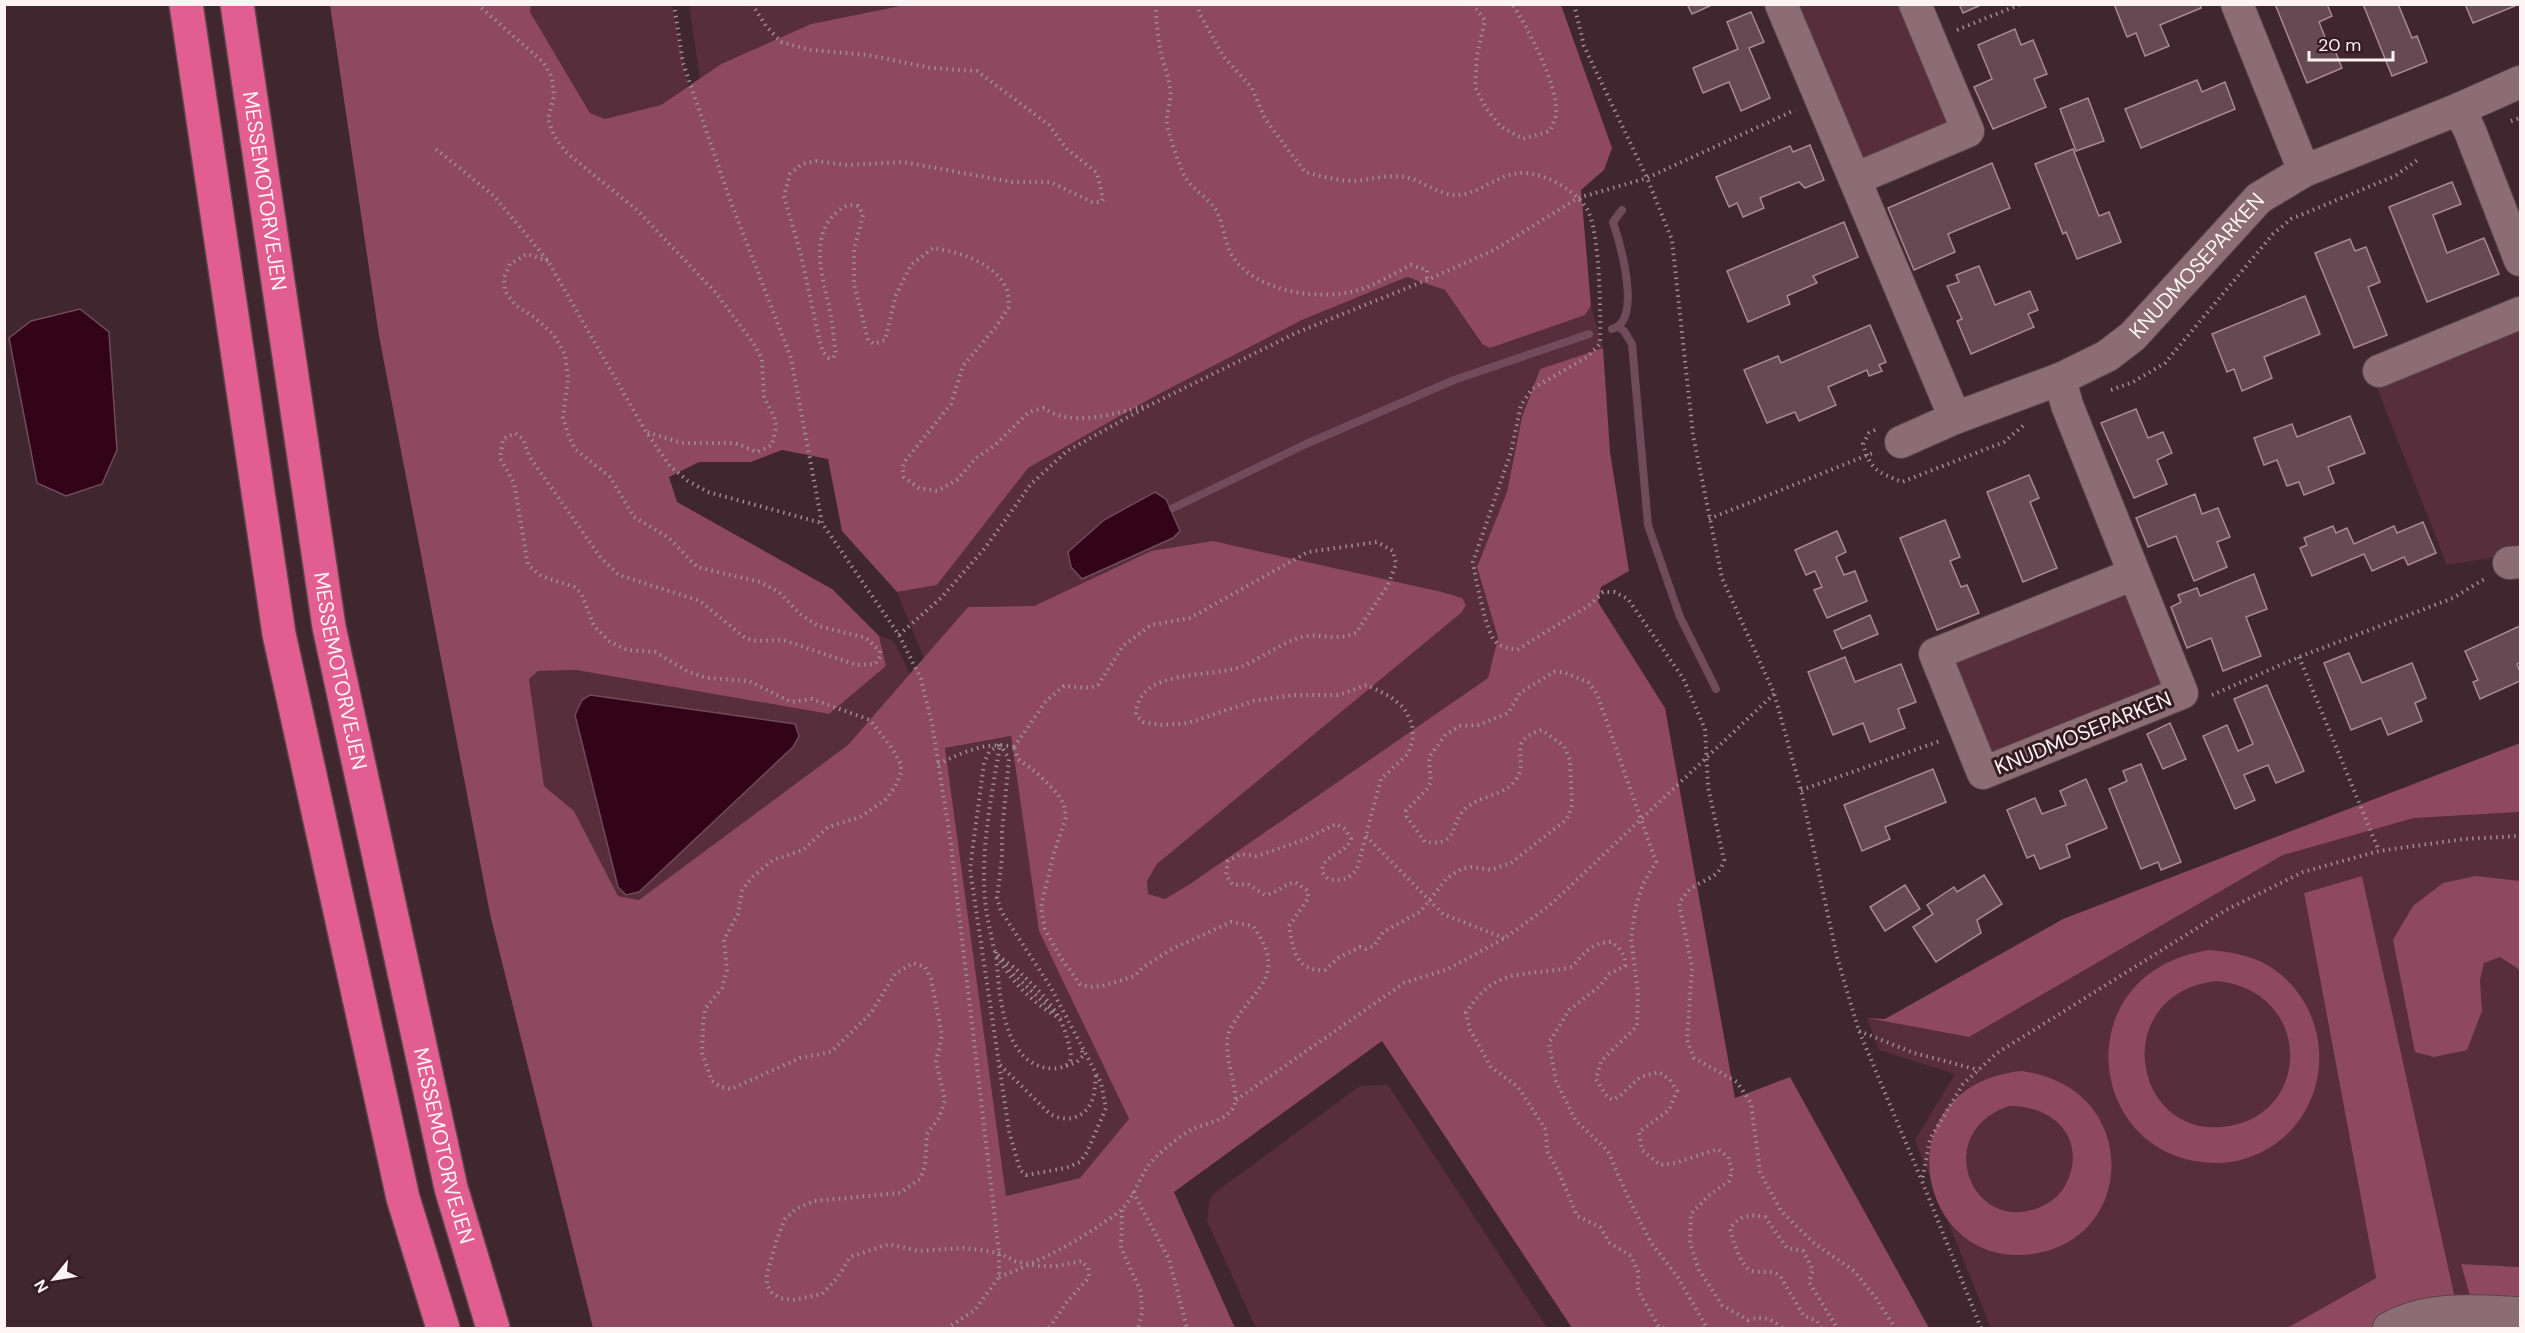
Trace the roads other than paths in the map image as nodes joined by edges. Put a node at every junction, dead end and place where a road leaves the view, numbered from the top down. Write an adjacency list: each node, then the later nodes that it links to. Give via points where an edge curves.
1 (186, 4): 18 (highway, via 279,634 403,1198)
2 (237, 4): 19 (highway, MESSEMOTORVEJEN, via 329,627 451,1188)
3 (1780, 4): 9 (street)
4 (1915, 4): 9 (street, via 1968,131)
5 (2237, 4): 8 (street)
6 (2520, 82): 7 (street, KNUDMOSEPARKEN)
7 (2459, 109): 8 (street, KNUDMOSEPARKEN); 10 (street)
8 (2304, 171): 13 (street, KNUDMOSEPARKEN, via 2259,198 2133,336 2107,356)
9 (1855, 179): 14 (street)
10 (2520, 260)
11 (2520, 313): 12 (street)
12 (2379, 371)
13 (2060, 379): 14 (street, KNUDMOSEPARKEN); 16 (street, KNUDMOSEPARKEN)
14 (1955, 418): 15 (street, KNUDMOSEPARKEN)
15 (1901, 442)
16 (2134, 574): 16 (street, KNUDMOSEPARKEN, via 1935,654 1983,773 2182,693)
17 (2520, 1313): 20 (street, via 2457,1310 2407,1318)
18 (442, 1329)
19 (493, 1329)
20 (2389, 1329)

